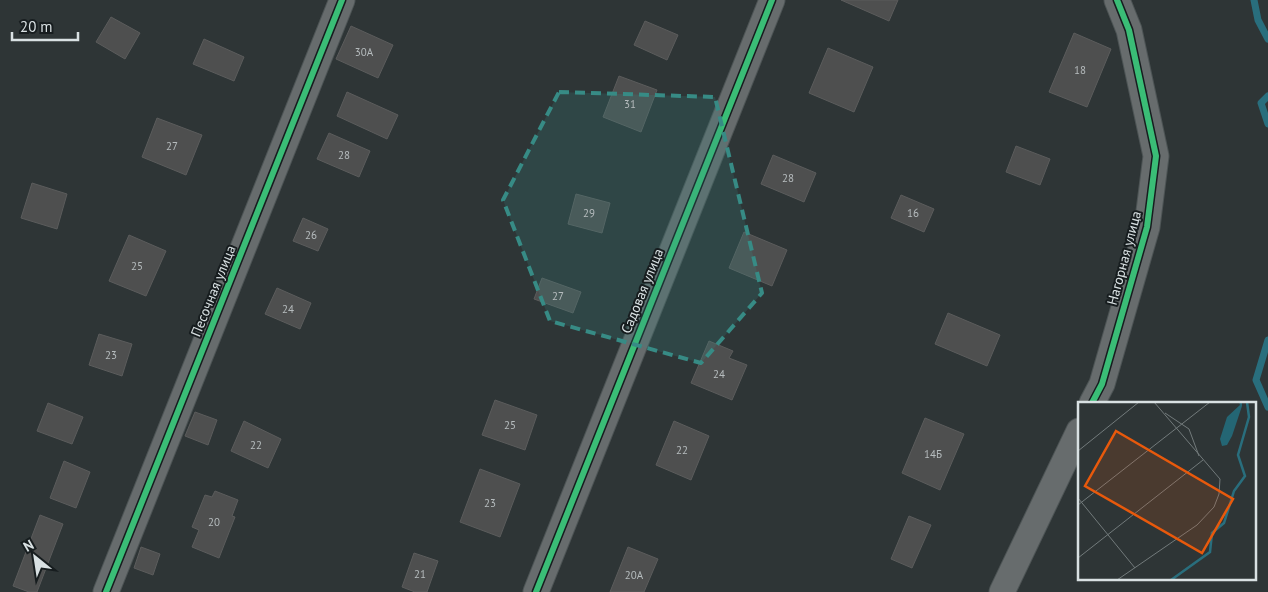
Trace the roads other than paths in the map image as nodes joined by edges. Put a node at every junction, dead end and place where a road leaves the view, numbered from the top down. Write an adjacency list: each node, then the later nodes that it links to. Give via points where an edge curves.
1 (342, 0): 6 (street, Песочная улица)
2 (772, 0): 7 (street, Садовая улица)
3 (1117, 0): 4 (street, Нагорная улица, via 1129,30 1156,156 1147,227 1102,384)
4 (1093, 402)
5 (1078, 433): 8 (street)
6 (106, 592)
7 (536, 592)
8 (1002, 592)

